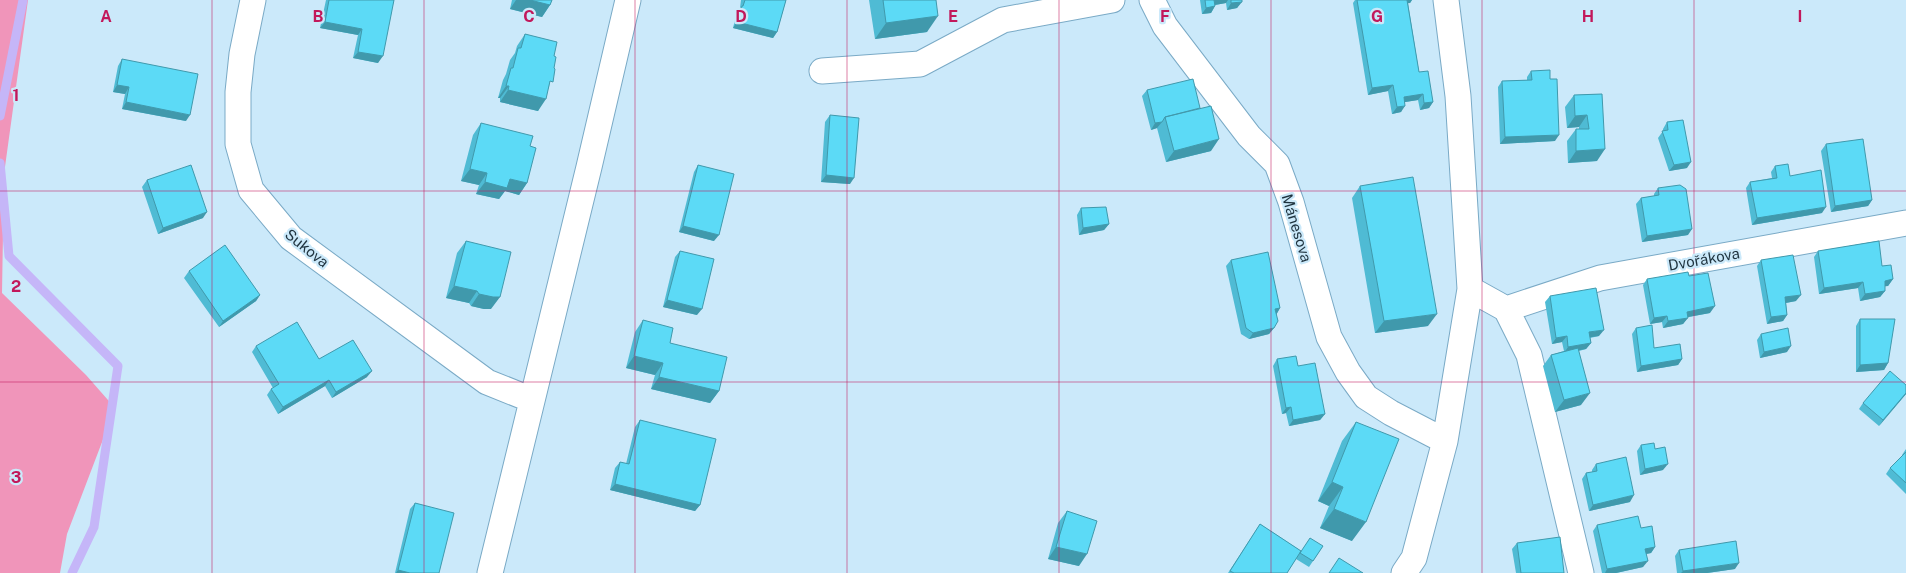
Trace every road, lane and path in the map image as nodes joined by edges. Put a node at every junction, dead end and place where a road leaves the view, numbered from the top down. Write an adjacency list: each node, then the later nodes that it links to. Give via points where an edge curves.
1 (253, 0): 10 (street, Sukova, via 238,92 238,144 251,190 291,238 487,382)
2 (628, 0): 10 (street)
3 (1112, 0): 6 (street, via 1003,20 920,64)
4 (1152, 0): 11 (street, Mánesova, via 1165,26 1249,136 1277,164 1329,336 1348,372 1366,397)
5 (1446, 0): 8 (street, via 1458,96)
6 (822, 71)
7 (1906, 223): 9 (street, Dvořákova, via 1600,278)
8 (1470, 289): 9 (street); 11 (street)
9 (1506, 308): 14 (street, via 1529,355)
10 (532, 400): 12 (street)
11 (1444, 441): 13 (street, via 1414,558)
12 (490, 573)
13 (1404, 573)
14 (1581, 573)

